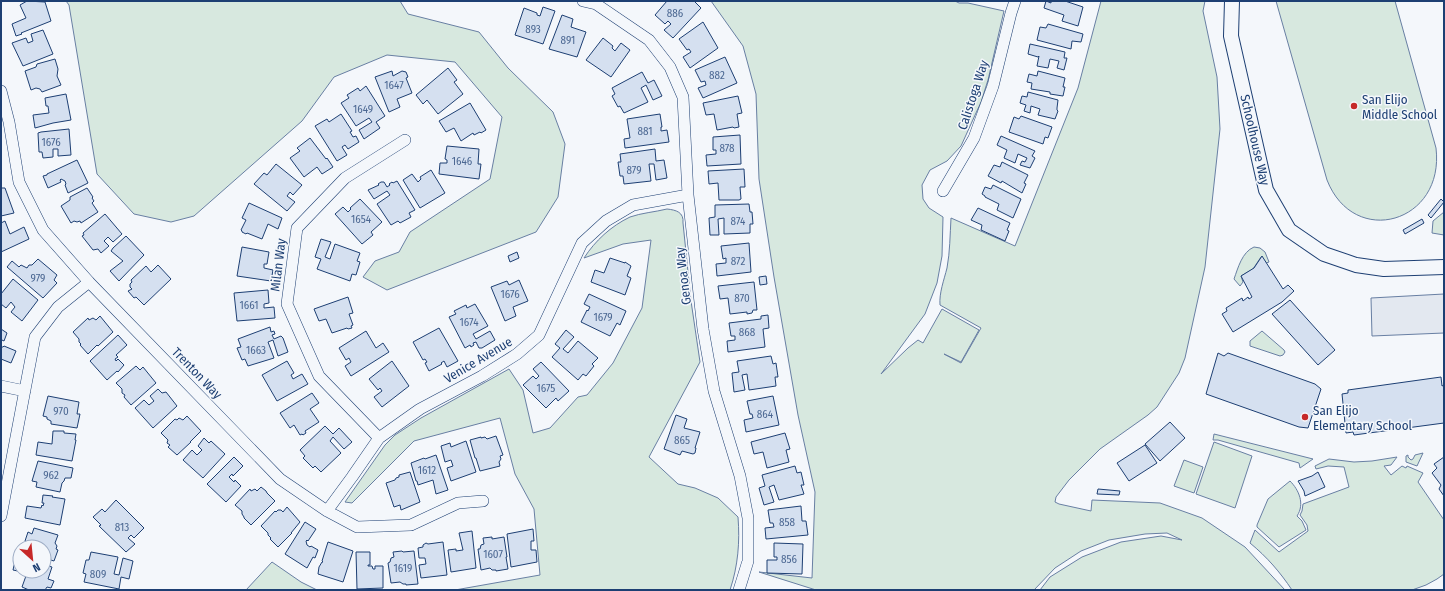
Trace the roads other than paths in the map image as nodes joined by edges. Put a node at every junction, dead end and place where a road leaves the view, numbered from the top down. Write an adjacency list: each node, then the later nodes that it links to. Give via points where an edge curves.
1 (583, 1): 7 (street, Genoa Way, via 596,4 649,40 670,67 684,97)
2 (1015, 1): 6 (street, Calistoga Way, via 993,86 974,138)
3 (1232, 1): 8 (street, Schoolhouse Way, via 1231,36 1266,190 1289,230 1324,254 1356,266 1384,269)
4 (1, 91): 9 (street, Trenton Way, via 10,122 19,182 43,230)
5 (405, 140): 12 (street, Milan Way, via 345,178 297,228 287,304 319,376)
6 (942, 191)
7 (688, 194): 12 (street, Venice Avenue, via 633,205 606,221 582,242 539,335 517,354 420,409); 16 (street, Genoa Way, via 703,329 714,391 740,476 748,518 748,561)
8 (1444, 267)
9 (89, 282): 11 (street, via 58,307 35,337); 14 (street, Trenton Way, via 280,479)
10 (1, 386): 11 (street)
11 (25, 391): 15 (street)
12 (379, 438): 14 (street, Venice Avenue)
13 (483, 501): 14 (street, Trenton Way, via 458,503 411,525 357,527)
14 (327, 511)
15 (1, 516)
16 (739, 590)

